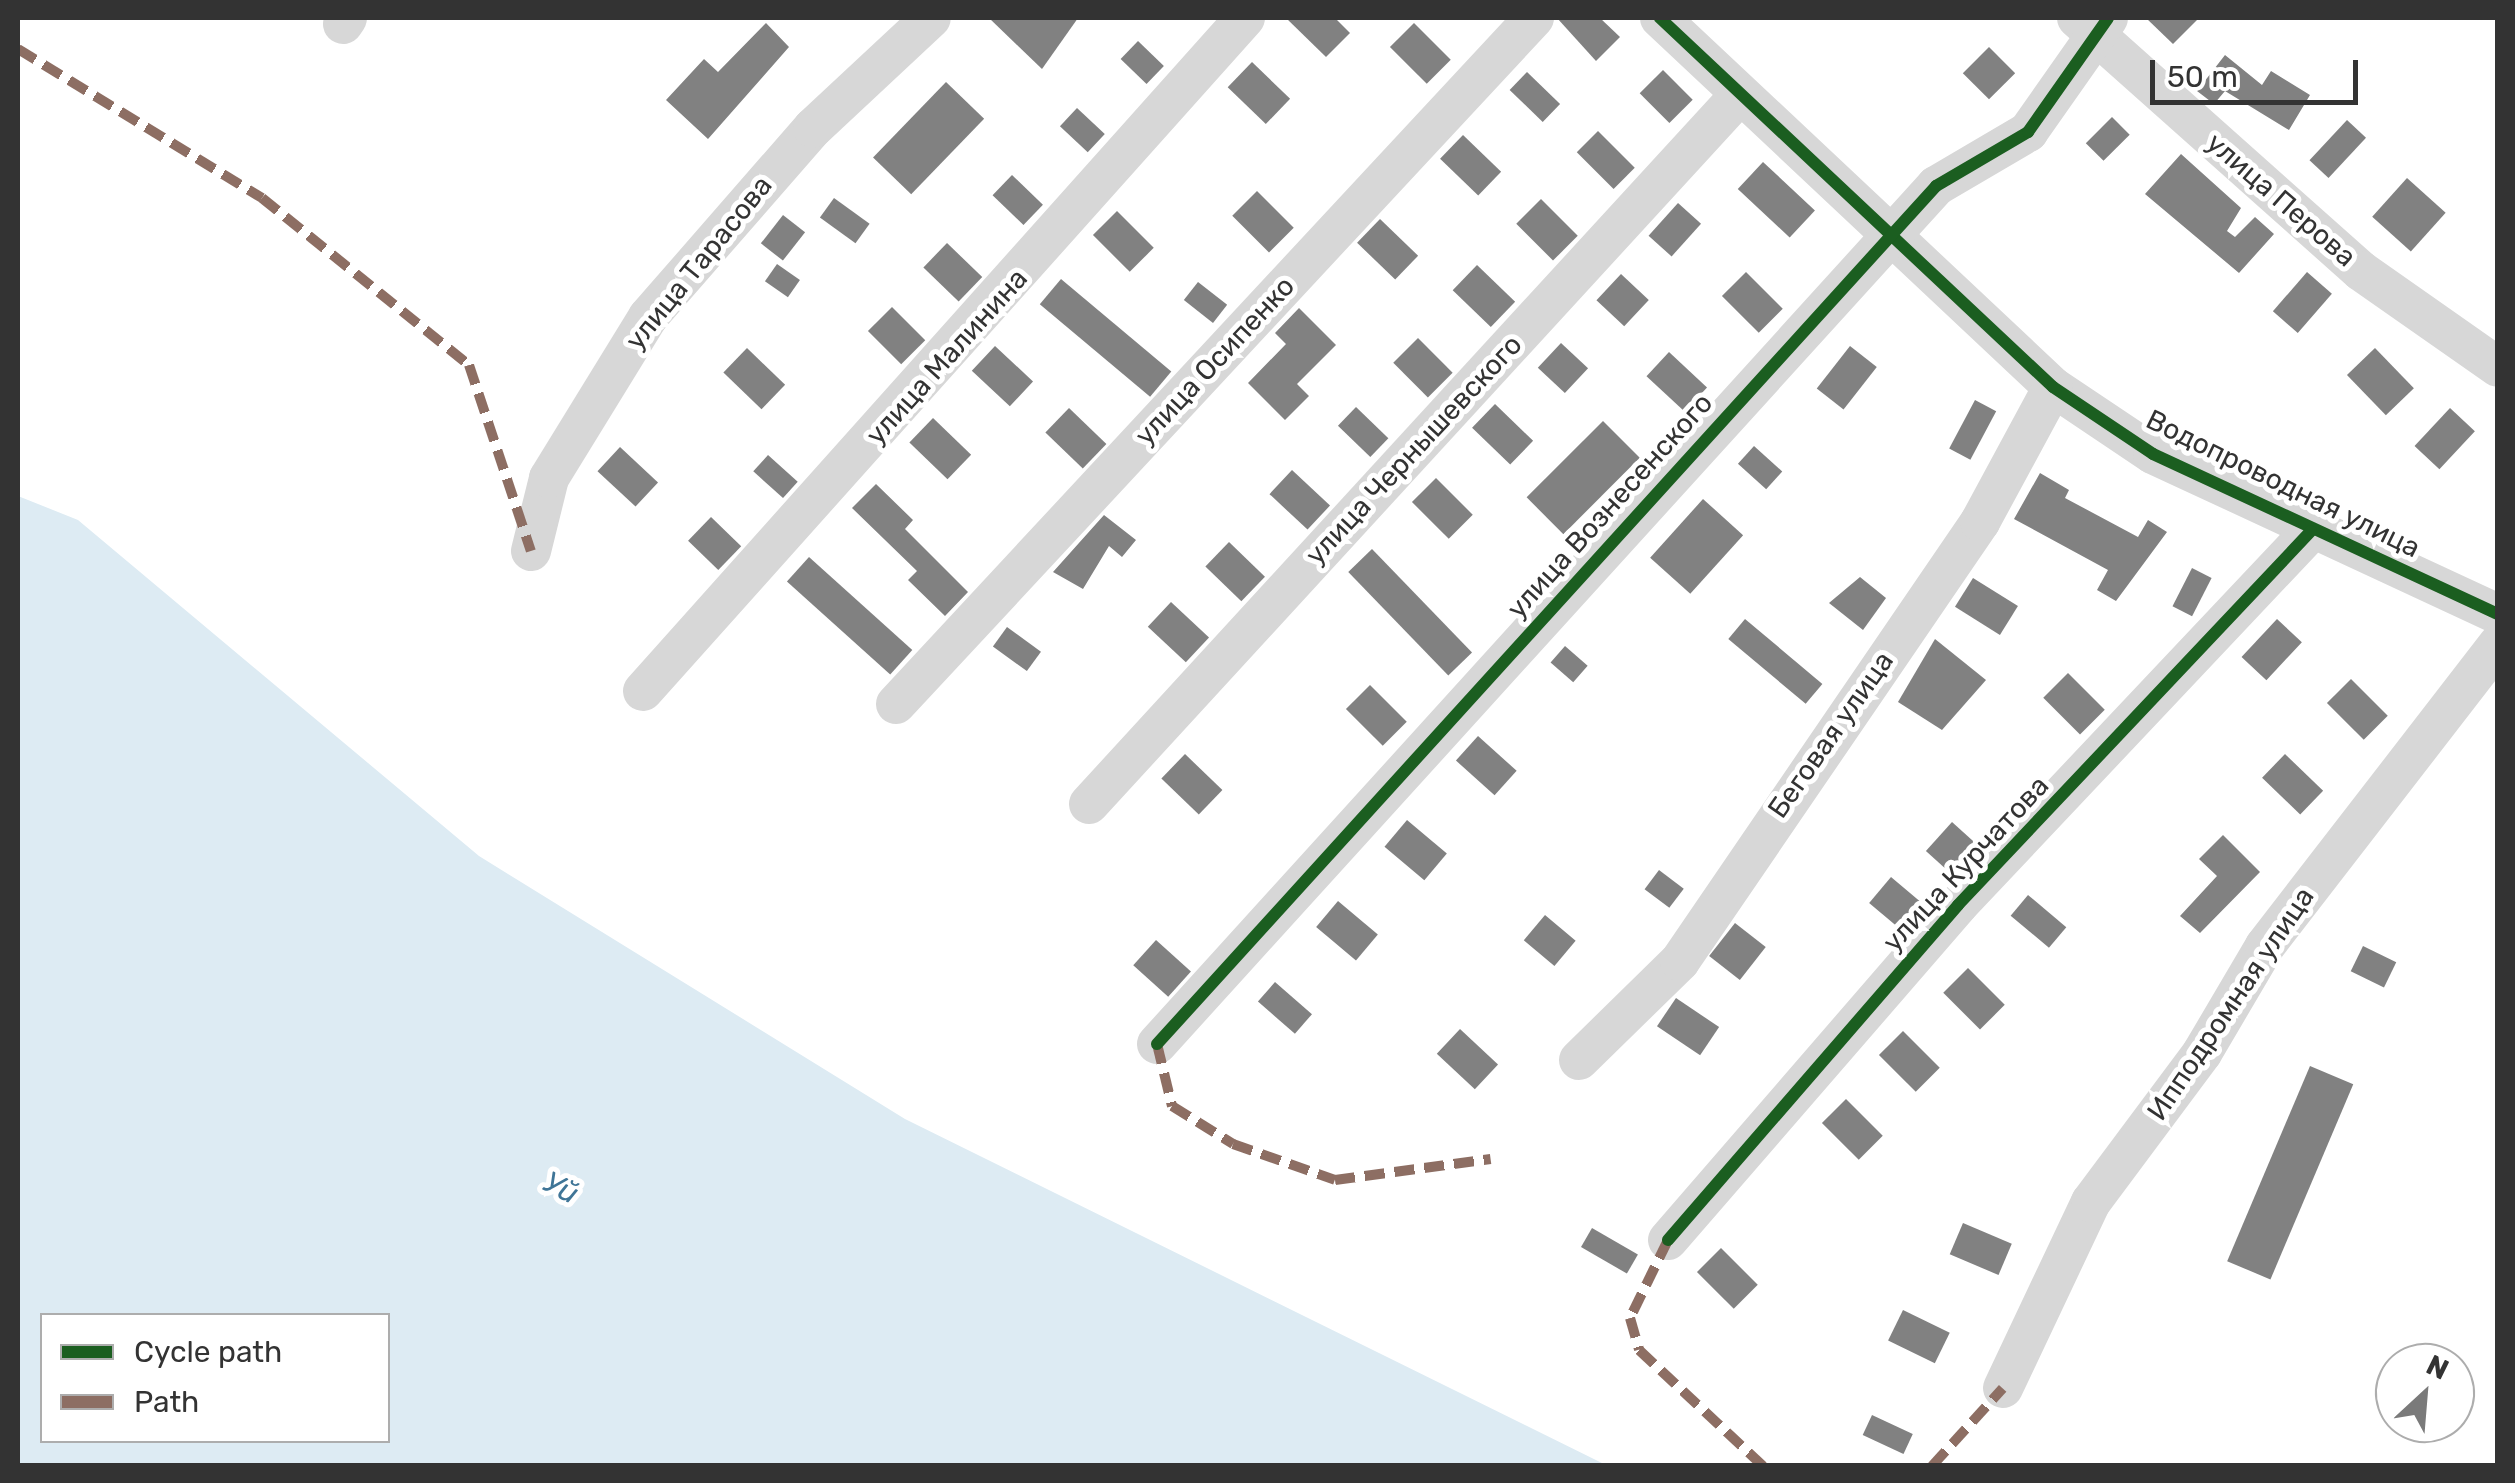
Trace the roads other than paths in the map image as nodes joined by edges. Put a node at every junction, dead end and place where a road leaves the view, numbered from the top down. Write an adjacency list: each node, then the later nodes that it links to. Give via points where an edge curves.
1 (931, 18): 11 (street, улица Тарасова, via 813,128 648,317 549,478)
2 (1244, 18): 14 (street, улица Малинина)
3 (1534, 18): 15 (street, улица Осипенко)
4 (1660, 18): 6 (street, Водопроводная улица)
5 (2092, 23): 7 (street, улица Вознесенского, via 2028,132 1936,186); 8 (street, улица Перова, via 2361,271)
6 (1739, 96): 7 (street, Водопроводная улица); 16 (street, улица Чернышевского)
7 (1890, 236): 9 (street, Водопроводная улица); 17 (street, улица Вознесенского)
8 (2498, 368)
9 (2053, 387): 10 (street, Водопроводная улица, via 2153,454); 18 (street, Беговая улица, via 1980,522 1690,946)
10 (2311, 531): 12 (street, Водопроводная улица); 19 (street, улица Курчатова, via 1958,905)
11 (532, 551)
12 (2498, 614)
13 (2498, 644): 20 (street, Ипподромная улица, via 2265,946 2202,1054 2091,1202)
14 (643, 691)
15 (896, 704)
16 (1089, 804)
17 (1158, 1044)
18 (1579, 1060)
19 (1668, 1240)
20 (2003, 1388)

